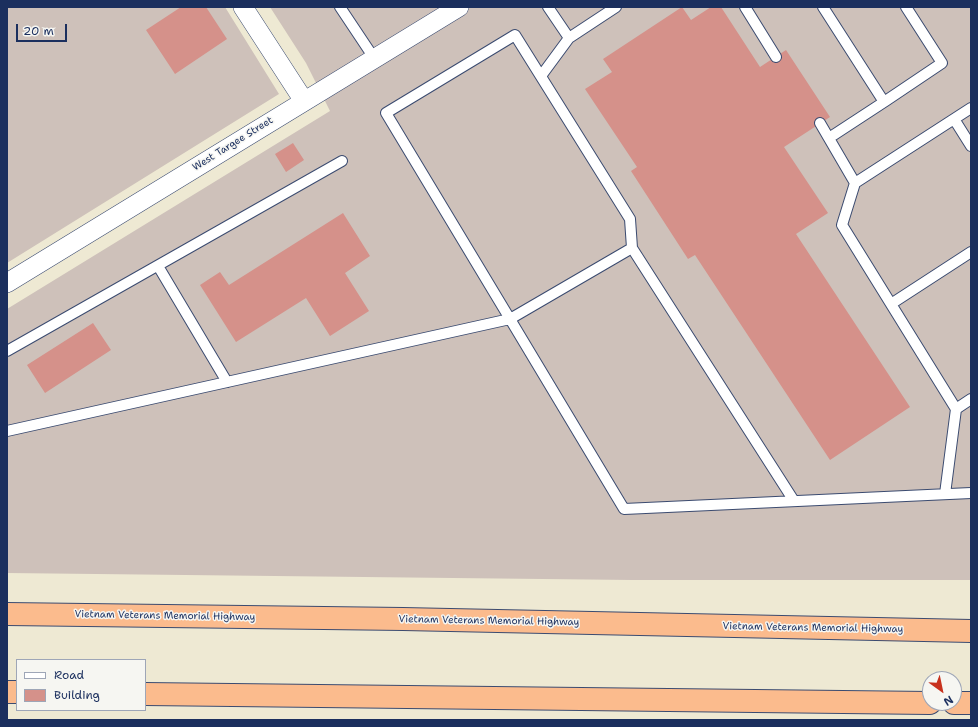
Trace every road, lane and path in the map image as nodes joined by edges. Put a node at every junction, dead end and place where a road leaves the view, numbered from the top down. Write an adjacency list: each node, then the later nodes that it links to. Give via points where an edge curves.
1 (243, 7): 13 (street)
2 (340, 7): 11 (lane)
3 (459, 7): 11 (street, West Targee Street)
4 (548, 7): 9 (lane)
5 (616, 7): 9 (lane)
6 (745, 7): 10 (lane)
7 (823, 7): 14 (lane)
8 (906, 7): 14 (lane, via 942,63)
9 (569, 38): 12 (lane)
10 (776, 57)
11 (374, 58): 13 (street, West Targee Street)
12 (541, 76): 22 (lane, via 630,219); 27 (lane, via 515,35 386,113)
13 (304, 101): 25 (street, West Targee Street)
14 (884, 102): 18 (lane)
15 (971, 108): 16 (lane)
16 (954, 119): 19 (lane); 21 (lane)
17 (820, 123): 18 (lane)
18 (829, 138): 21 (lane)
19 (971, 146)
20 (342, 161): 24 (lane)
21 (855, 183): 26 (lane, via 842,225)
22 (632, 248): 27 (lane); 35 (lane)
23 (971, 252): 26 (lane)
24 (158, 266): 28 (lane); 29 (lane)
25 (7, 283)
26 (891, 304): 31 (lane)
27 (510, 320): 29 (lane); 35 (lane, via 624,509)
28 (7, 351)
29 (227, 382): 32 (lane)
30 (971, 399): 31 (lane)
31 (956, 409): 34 (lane)
32 (7, 432)
33 (971, 493): 34 (lane)
34 (945, 494): 35 (lane)
35 (794, 501)
36 (7, 614): 37 (highway, Vietnam Veterans Memorial Highway)
37 (971, 631)
38 (146, 694): 39 (highway)
39 (922, 703)

